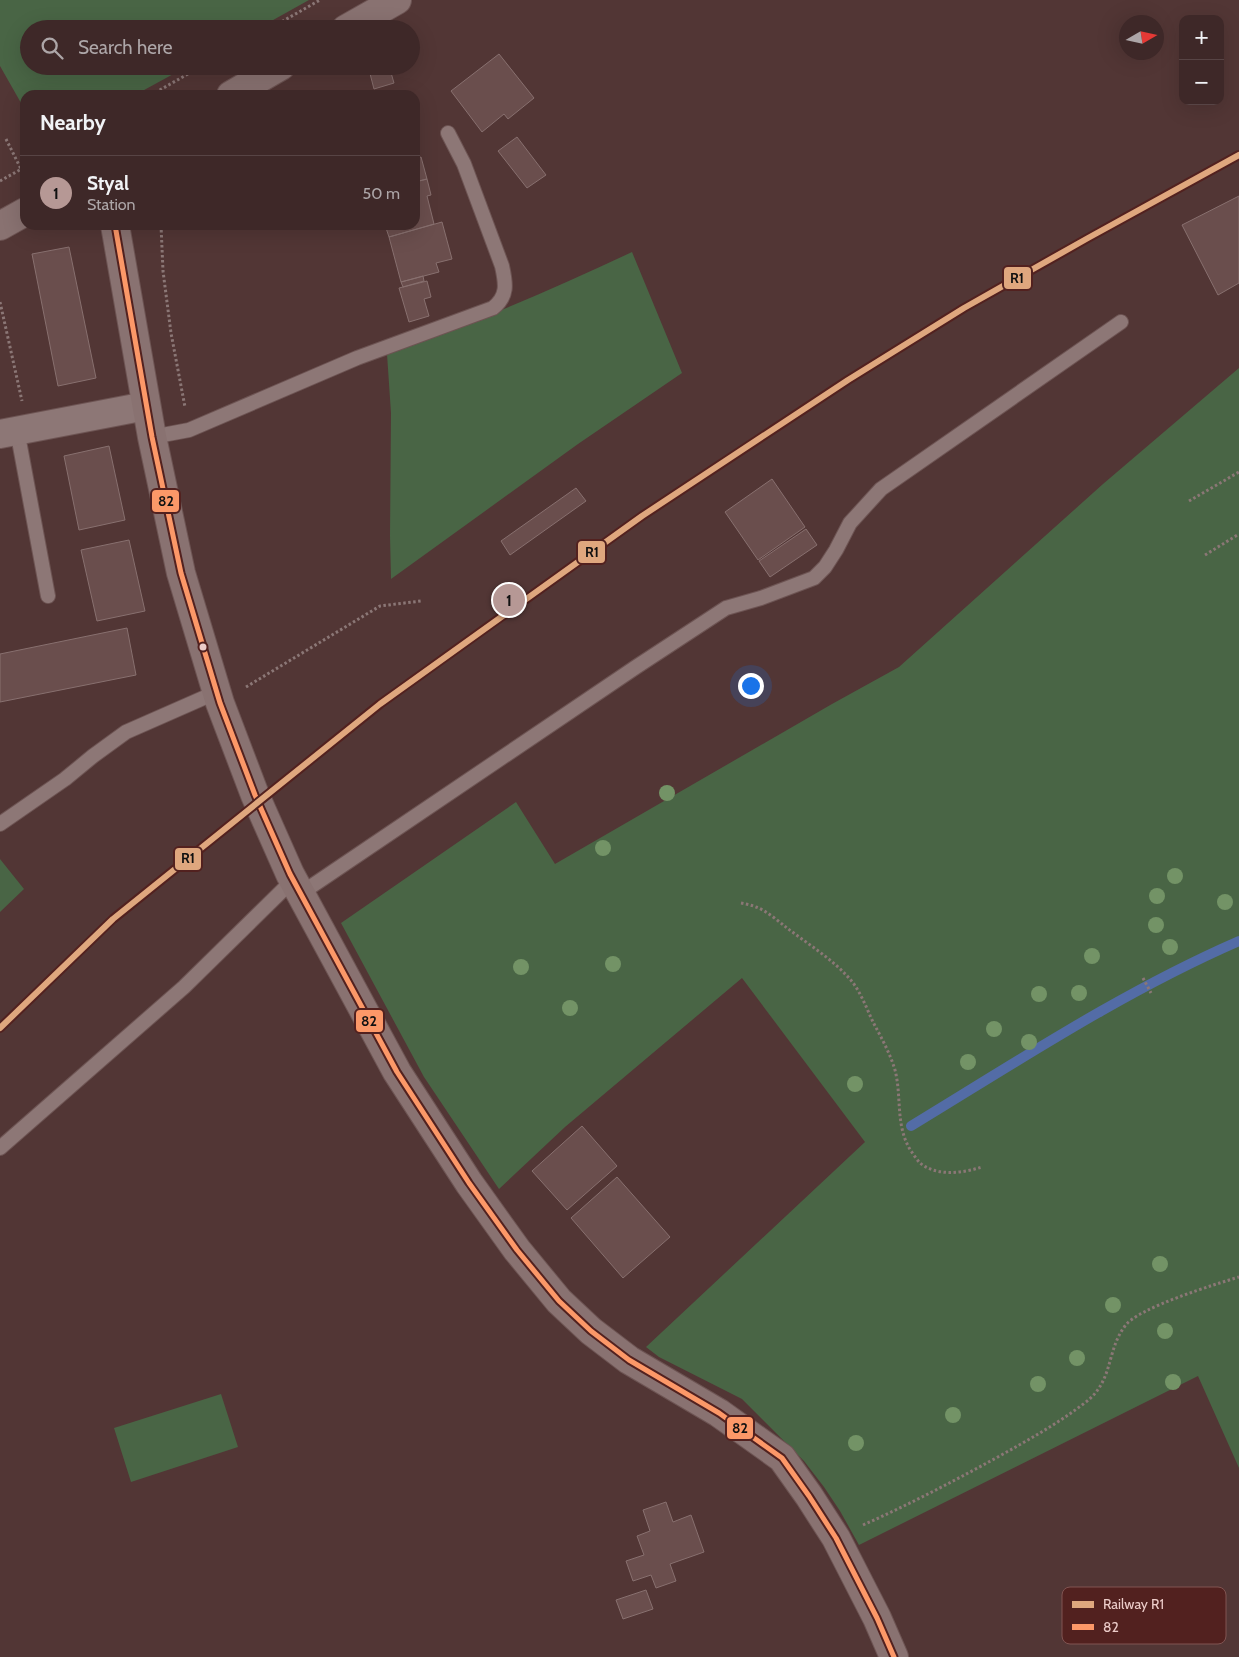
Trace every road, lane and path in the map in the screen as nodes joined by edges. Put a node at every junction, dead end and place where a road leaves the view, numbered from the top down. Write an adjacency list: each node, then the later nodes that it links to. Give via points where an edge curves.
1 (320, 0): 3 (path)
2 (397, 0): 4 (street)
3 (285, 20)
4 (362, 20)
5 (186, 75): 7 (path)
6 (265, 75): 8 (street)
7 (160, 90)
8 (240, 90)
9 (448, 132): 21 (lane, via 502,266 505,283 502,300 493,308 357,358)
10 (6, 139): 11 (path)
11 (20, 163)
12 (20, 170): 13 (path)
13 (0, 181)
14 (20, 215): 15 (street)
15 (0, 226)
16 (116, 230): 20 (street)
17 (161, 230): 21 (path, via 162,272)
18 (0, 302): 22 (path)
19 (1121, 322): 32 (lane, via 881,489 850,523 825,567 814,578 726,608)
20 (146, 406): 22 (street); 23 (street)
21 (189, 430): 23 (lane)
22 (15, 431): 28 (lane)
23 (152, 437): 30 (street, via 181,573)
24 (1239, 472): 25 (path)
25 (1189, 501)
26 (1239, 534): 27 (path)
27 (1205, 555)
28 (48, 596)
29 (421, 601): 30 (path, via 380,606)
30 (218, 697): 31 (lane, via 126,732); 32 (street, via 255,795)
31 (0, 824)
32 (295, 883): 36 (lane, via 184,987); 39 (street, via 397,1072 469,1183 523,1258 559,1301 591,1331 629,1360 719,1413 782,1458)
33 (741, 903): 37 (path, via 757,907 771,916 850,979 888,1051 895,1070 903,1134 919,1163 943,1172 968,1172)
34 (1143, 978): 35 (path)
35 (1151, 993)
36 (0, 1148)
37 (982, 1167)
38 (1239, 1276): 39 (path, via 1137,1314 1125,1325 1115,1345 1102,1384 1088,1400 1055,1426)
39 (836, 1538): 40 (street)
40 (894, 1657)

